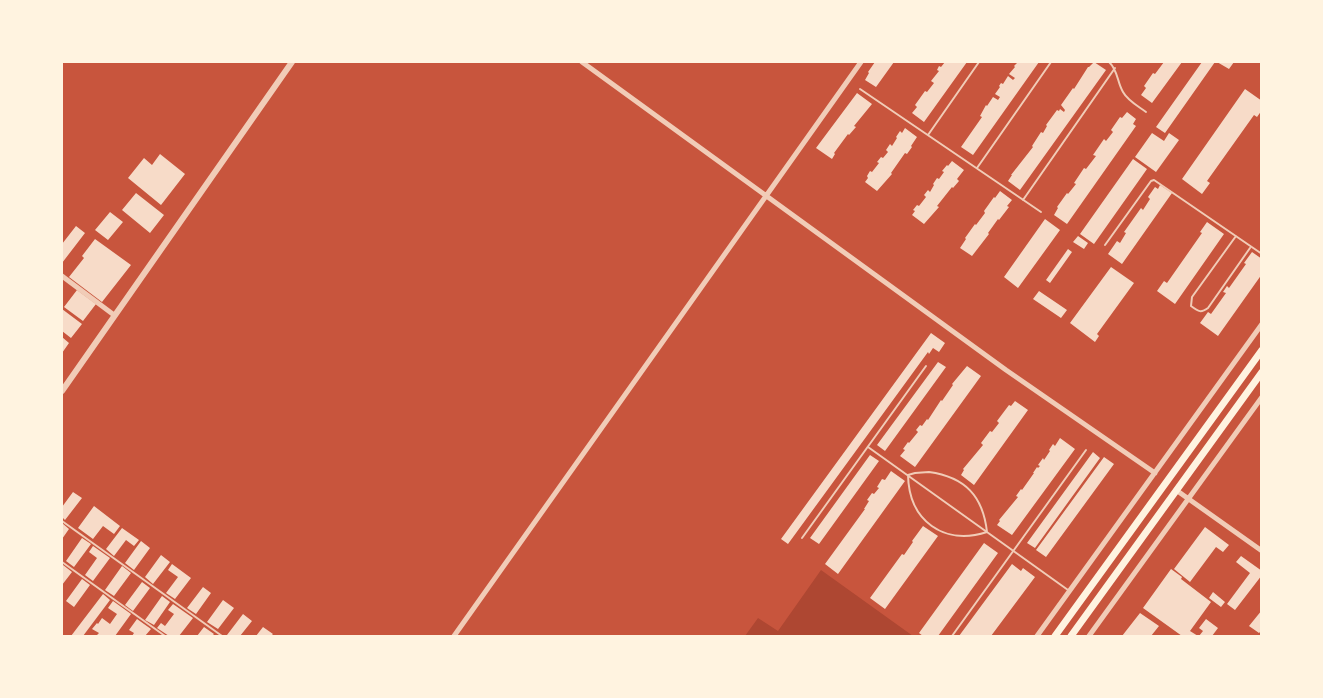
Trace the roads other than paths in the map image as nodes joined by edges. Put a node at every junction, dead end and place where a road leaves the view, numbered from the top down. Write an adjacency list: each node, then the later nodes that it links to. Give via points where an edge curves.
1 (292, 62): 20 (street)
2 (582, 62): 12 (street)
3 (861, 62): 12 (street)
4 (979, 62): 10 (lane)
5 (1051, 62): 11 (lane)
6 (1109, 62): 7 (lane)
7 (1115, 68): 9 (lane, via 1126,97); 13 (lane)
8 (860, 88): 10 (lane)
9 (1146, 112)
10 (928, 135): 11 (lane)
11 (976, 168): 13 (lane)
12 (766, 196): 29 (street); 42 (street)
13 (1023, 200): 14 (lane)
14 (1041, 212)
15 (1236, 236): 16 (lane, via 1154,180); 17 (lane); 17 (lane, via 1192,297 1191,306 1199,312 1208,308)
16 (1105, 245)
17 (1251, 247): 18 (lane)
18 (1262, 254)
19 (62, 276): 20 (street)
20 (114, 315): 25 (street)
21 (1262, 324): 29 (street)
22 (1262, 350): 45 (main road)
23 (926, 366): 27 (lane)
24 (1262, 372): 31 (main road)
25 (63, 386)
26 (1262, 397): 32 (street)
27 (868, 447): 30 (lane); 35 (lane)
28 (1086, 450): 36 (lane)
29 (1155, 473): 39 (street)
30 (908, 475): 34 (lane); 34 (lane, via 929,472 957,479 977,498); 34 (lane, via 914,506 936,529 956,536)
31 (1176, 490): 32 (street); 46 (main road)
32 (1188, 499): 37 (street); 47 (street)
33 (62, 521): 41 (lane)
34 (987, 532): 36 (lane)
35 (802, 538)
36 (1014, 551): 39 (lane); 43 (lane)
37 (1262, 552)
38 (62, 562): 40 (lane)
39 (1070, 591): 44 (street)
40 (165, 636)
41 (222, 636)
42 (454, 636)
43 (952, 636)
44 (1037, 636)
45 (1055, 636)
46 (1071, 636)
47 (1089, 636)

